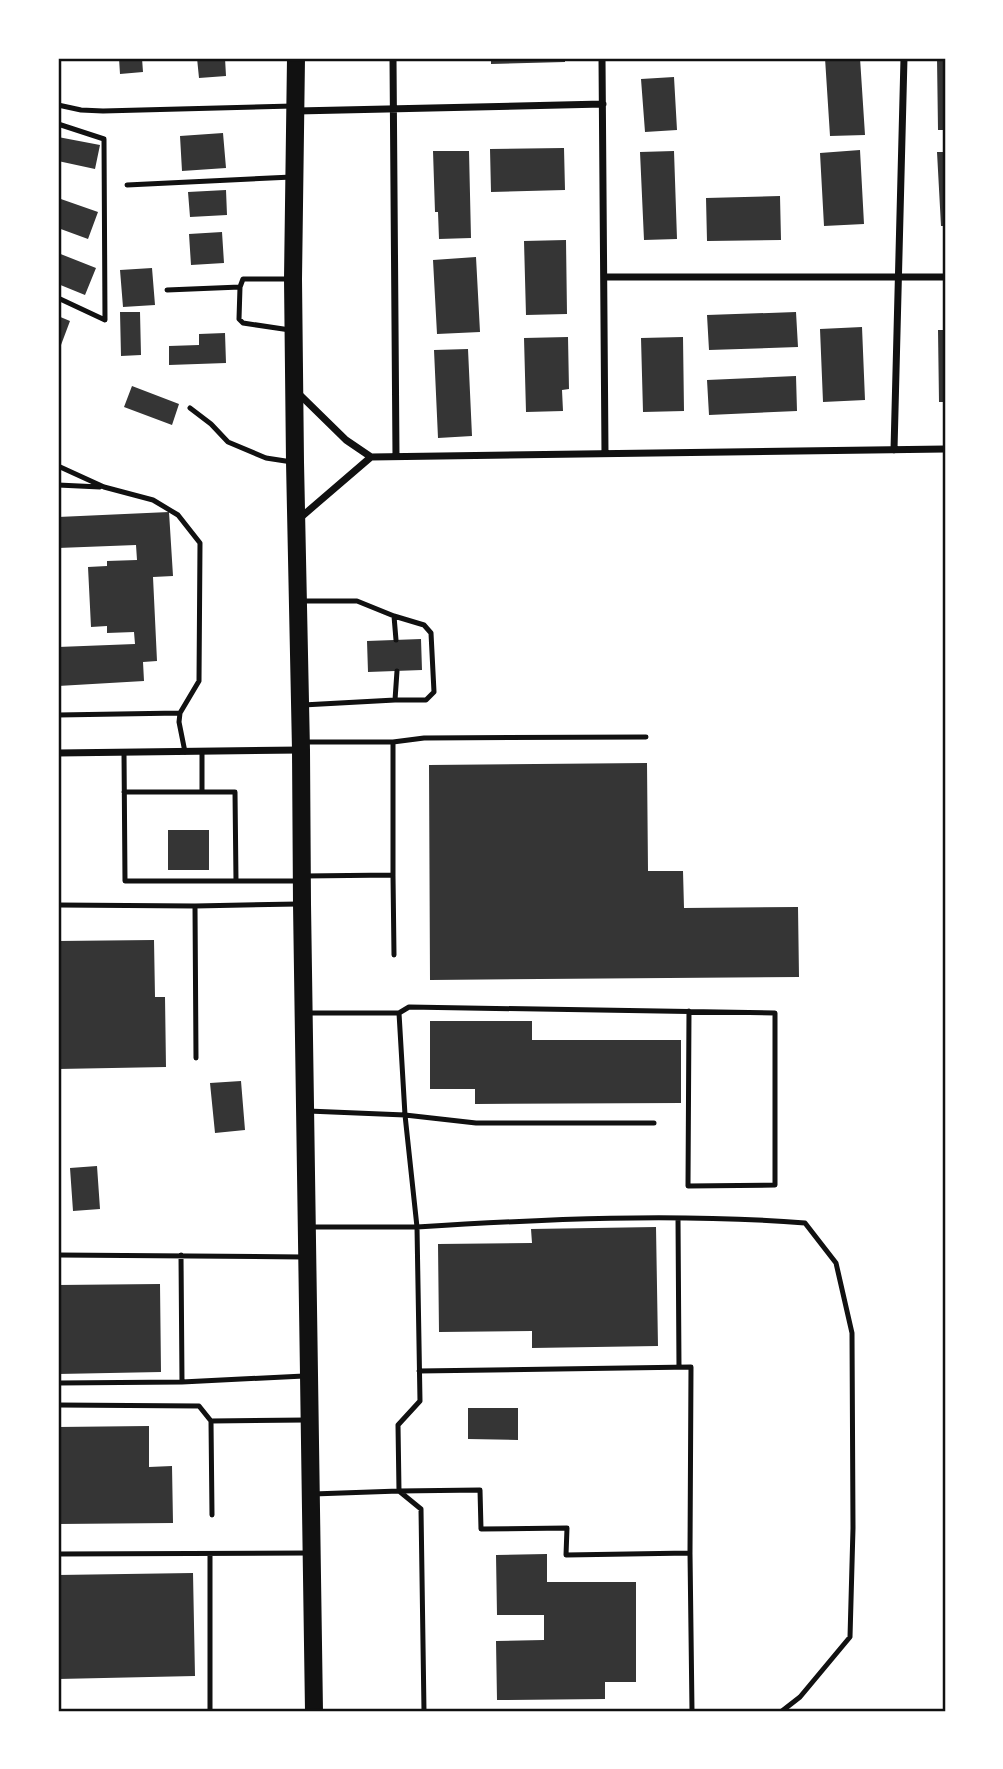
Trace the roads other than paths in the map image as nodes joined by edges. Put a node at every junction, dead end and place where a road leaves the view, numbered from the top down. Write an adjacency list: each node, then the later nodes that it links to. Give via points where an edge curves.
1 (296, 58): 7 (main road)
2 (393, 58): 8 (street)
3 (603, 58): 5 (street)
4 (904, 58): 14 (street)
5 (603, 104): 8 (street); 12 (street)
6 (58, 105): 7 (lane, via 103,111)
7 (296, 109): 8 (street); 10 (main road)
8 (393, 109): 25 (street)
9 (58, 124): 18 (lane, via 104,139 105,320)
10 (295, 177): 11 (lane); 15 (main road)
11 (127, 185)
12 (604, 277): 14 (street); 24 (street)
13 (945, 277): 14 (street)
14 (898, 278): 23 (street)
15 (293, 279): 16 (lane, via 243,279); 19 (main road)
16 (240, 287): 17 (lane); 19 (lane, via 239,319 243,323)
17 (167, 290)
18 (58, 298)
19 (294, 330): 20 (main road)
20 (294, 389): 26 (street, via 346,440); 27 (main road)
21 (190, 408): 27 (lane, via 228,442 267,458)
22 (945, 449): 23 (street)
23 (894, 450): 24 (street)
24 (606, 453): 25 (street)
25 (396, 456): 26 (street)
26 (371, 457): 31 (street)
27 (295, 462): 31 (main road)
28 (58, 466): 30 (lane)
29 (58, 485): 30 (lane)
30 (104, 487): 38 (lane, via 153,500 178,515 200,543 200,681)
31 (296, 520): 32 (main road)
32 (298, 600): 33 (lane, via 357,601); 37 (main road)
33 (394, 615): 34 (lane); 36 (lane, via 424,625 432,633 434,692 426,700)
34 (396, 640)
35 (397, 671): 36 (lane)
36 (395, 700): 37 (lane)
37 (300, 705): 42 (main road)
38 (180, 713): 39 (lane); 43 (lane)
39 (58, 715)
40 (646, 737): 41 (lane, via 424,738)
41 (393, 743): 42 (lane); 49 (lane)
42 (301, 746): 44 (street); 50 (main road)
43 (185, 751): 44 (street); 45 (street)
44 (201, 751): 48 (lane)
45 (124, 752): 46 (street); 47 (lane)
46 (58, 753)
47 (124, 792): 48 (lane); 51 (lane, via 125,881)
48 (202, 792): 51 (lane, via 234,792)
49 (393, 875): 50 (lane); 55 (lane)
50 (301, 879): 51 (lane); 52 (main road)
51 (236, 881)
52 (302, 904): 54 (lane); 57 (main road)
53 (58, 905): 54 (lane)
54 (195, 906): 59 (lane)
55 (394, 955)
56 (689, 1012): 56 (lane, via 775,1013 775,1185 688,1186); 58 (lane, via 410,1007)
57 (304, 1013): 58 (lane); 60 (main road)
58 (399, 1013): 61 (lane)
59 (196, 1058)
60 (305, 1111): 61 (lane); 64 (main road)
61 (405, 1115): 62 (lane, via 476,1123); 65 (lane)
62 (654, 1123)
63 (678, 1218): 65 (lane); 69 (lane); 88 (lane, via 805,1223 836,1263 852,1333 850,1637 800,1697)
64 (307, 1227): 65 (lane); 68 (main road)
65 (417, 1227): 70 (lane)
66 (58, 1255): 67 (lane)
67 (181, 1255): 68 (lane); 72 (lane)
68 (307, 1257): 71 (main road)
69 (679, 1367): 70 (lane); 81 (lane, via 691,1367)
70 (419, 1371): 77 (lane, via 419,1401 398,1425)
71 (308, 1376): 72 (lane); 75 (main road)
72 (182, 1382): 73 (lane)
73 (58, 1383)
74 (58, 1405): 76 (lane, via 199,1406)
75 (309, 1420): 76 (lane); 78 (main road)
76 (211, 1421): 79 (lane)
77 (399, 1491): 78 (lane); 81 (lane, via 480,1490 481,1529 566,1528 566,1555); 86 (lane, via 421,1509)
78 (310, 1494): 80 (main road)
79 (212, 1515)
80 (311, 1553): 83 (lane); 85 (main road)
81 (690, 1553): 87 (lane)
82 (58, 1554): 83 (lane)
83 (209, 1554): 84 (lane)
84 (210, 1711)
85 (314, 1711)
86 (424, 1711)
87 (692, 1711)
88 (782, 1711)

